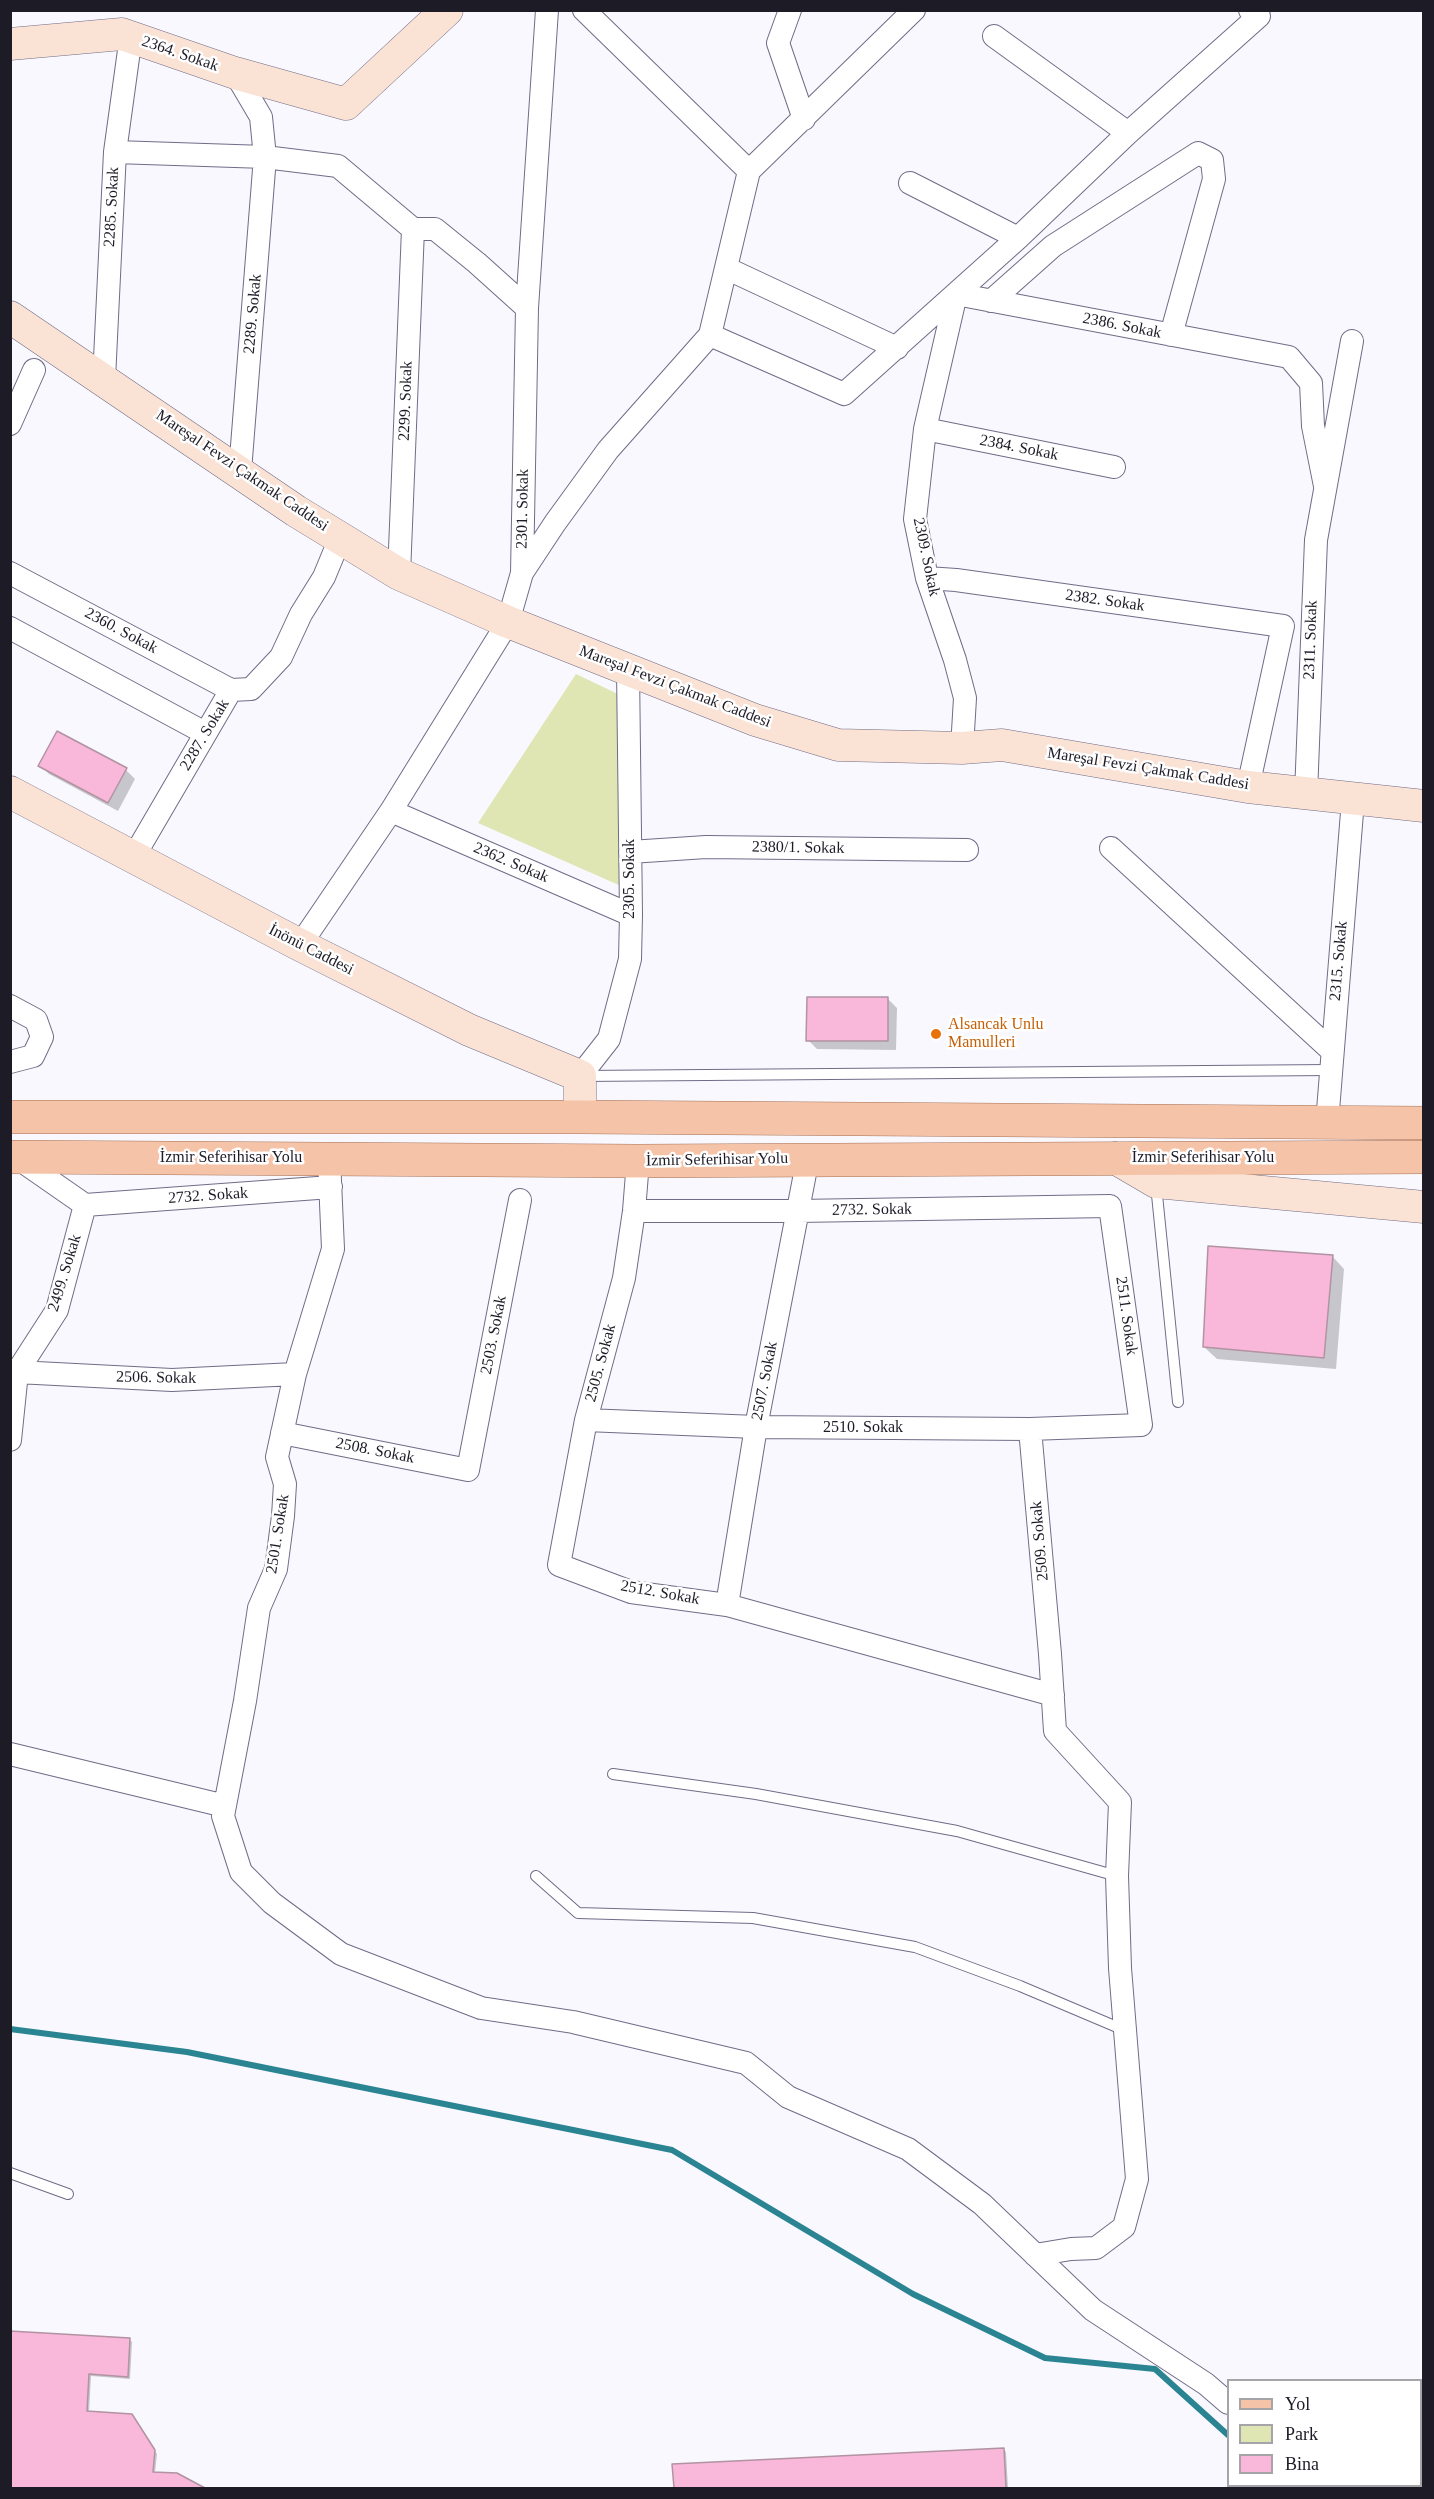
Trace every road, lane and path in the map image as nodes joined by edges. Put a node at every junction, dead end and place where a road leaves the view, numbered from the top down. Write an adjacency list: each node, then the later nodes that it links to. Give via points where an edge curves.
1 (547, 10): 22 (street, 2301. Sokak)
2 (584, 10): 15 (street)
3 (790, 10): 11 (street, via 778,43)
4 (914, 10): 11 (street)
5 (1250, 10): 12 (street, via 1258,16)
6 (440, 12): 10 (street, 2364. Sokak, via 346,104)
7 (130, 36): 9 (street, 2364. Sokak); 10 (street, 2364. Sokak); 13 (street, 2285. Sokak)
8 (994, 36): 12 (street)
9 (10, 44)
10 (235, 73): 14 (street, 2289. Sokak, via 261,117)
11 (804, 118): 15 (street)
12 (1128, 133): 18 (street)
13 (115, 152): 14 (street); 29 (street, 2285. Sokak)
14 (265, 157): 17 (street, via 339,166); 33 (street, 2289. Sokak)
15 (749, 171): 19 (street)
16 (910, 183): 18 (street)
17 (413, 229): 22 (street, via 435,230); 38 (street, 2299. Sokak)
18 (1018, 238): 20 (street)
19 (728, 269): 24 (street); 27 (street)
20 (956, 294): 21 (street, 2386. Sokak); 27 (street); 31 (street, 2309. Sokak)
21 (991, 301): 25 (street, 2386. Sokak); 25 (street, via 1053,246 1198,153 1212,160 1214,179)
22 (527, 308): 37 (street, 2301. Sokak)
23 (10, 317): 29 (street, Mareşal Fevzi Çakmak Caddesi)
24 (710, 335): 27 (street, via 844,394); 37 (street, via 608,450)
25 (1171, 335): 34 (street, 2386. Sokak, via 1289,357 1311,383 1313,426)
26 (1352, 341): 34 (street, 2311. Sokak)
27 (897, 348)
28 (34, 370): 30 (street)
29 (104, 379): 33 (street, Mareşal Fevzi Çakmak Caddesi)
30 (10, 424)
31 (925, 429): 32 (street, 2384. Sokak); 39 (street, 2309. Sokak, via 915,519)
32 (1114, 467)
33 (240, 471): 35 (street, Mareşal Fevzi Çakmak Caddesi, via 296,511)
34 (1325, 486): 49 (street, 2311. Sokak, via 1316,540)
35 (340, 536): 38 (street, Mareşal Fevzi Çakmak Caddesi); 44 (street, 2287. Sokak, via 324,577 281,657 251,689)
36 (10, 573): 44 (street, 2360. Sokak)
37 (522, 573): 40 (street, 2301. Sokak)
38 (399, 574): 40 (street, Mareşal Fevzi Çakmak Caddesi)
39 (927, 578): 41 (street, 2382. Sokak); 46 (street, 2309. Sokak, via 965,698)
40 (508, 622): 43 (street, Mareşal Fevzi Çakmak Caddesi); 52 (street, 2301. Sokak)
41 (1283, 626): 47 (street, 2311. Sokak)
42 (10, 628): 45 (street)
43 (628, 669): 46 (street, Mareşal Fevzi Çakmak Caddesi, via 755,720 838,745); 55 (street, 2305. Sokak)
44 (231, 690): 45 (street, 2287. Sokak)
45 (205, 733): 56 (street, 2287. Sokak)
46 (962, 748): 47 (street, Mareşal Fevzi Çakmak Caddesi, via 1002,745)
47 (1248, 787): 49 (street, Mareşal Fevzi Çakmak Caddesi)
48 (10, 792): 56 (street, İnönü Caddesi)
49 (1306, 794): 50 (street, Mareşal Fevzi Çakmak Caddesi)
50 (1353, 800): 51 (street, Mareşal Fevzi Çakmak Caddesi); 60 (street, 2315. Sokak)
51 (1424, 806)
52 (391, 811): 57 (street, 2362. Sokak); 58 (street, 2301. Sokak)
53 (1111, 848): 60 (street)
54 (967, 850): 55 (street, 2380/1. Sokak, via 706,847)
55 (630, 852): 57 (street, 2305. Sokak)
56 (133, 858): 58 (street, İnönü Caddesi)
57 (631, 915): 62 (street, 2305. Sokak, via 630,959 609,1039)
58 (300, 945): 62 (street, İnönü Caddesi, via 469,1030)
59 (10, 1006): 61 (street, via 36,1020 42,1037 33,1056)
60 (1331, 1060): 62 (lane); 65 (street, 2315. Sokak)
61 (10, 1062)
62 (580, 1076): 64 (street)
63 (10, 1117): 64 (main road)
64 (580, 1117): 65 (main road)
65 (1327, 1123): 66 (main road)
66 (1424, 1123)
67 (13, 1157): 72 (main road, İzmir Seferihisar Yolu); 75 (street)
68 (1424, 1157): 70 (main road, İzmir Seferihisar Yolu)
69 (808, 1158): 70 (main road, İzmir Seferihisar Yolu); 71 (main road, İzmir Seferihisar Yolu); 79 (street, 2507. Sokak)
70 (1115, 1158): 73 (street)
71 (638, 1161): 72 (main road, İzmir Seferihisar Yolu); 78 (street, 2505. Sokak)
72 (330, 1173): 75 (street, 2732. Sokak); 81 (street, 2501. Sokak, via 333,1249)
73 (1156, 1182): 77 (street); 82 (lane)
74 (520, 1200): 89 (street, 2503. Sokak)
75 (85, 1205): 80 (street, 2499. Sokak, via 57,1310)
76 (1110, 1206): 79 (street, 2732. Sokak); 84 (street, 2511. Sokak)
77 (1424, 1207)
78 (634, 1211): 79 (street, 2732. Sokak); 83 (street, 2505. Sokak, via 624,1278)
79 (797, 1211): 85 (street, 2507. Sokak)
80 (14, 1371): 81 (street, 2506. Sokak, via 172,1380); 88 (street, 2499. Sokak)
81 (295, 1374): 87 (street, 2501. Sokak)
82 (1178, 1402)
83 (586, 1420): 85 (street, 2510. Sokak); 90 (street, 2505. Sokak)
84 (1141, 1425): 86 (street, 2510. Sokak)
85 (756, 1427): 86 (street, 2510. Sokak); 91 (street, 2507. Sokak)
86 (1030, 1429): 92 (street, 2509. Sokak)
87 (282, 1433): 89 (street, 2508. Sokak); 95 (street, 2501. Sokak, via 277,1457 285,1484 276,1569 259,1608)
88 (10, 1440)
89 (468, 1470)
90 (559, 1565): 91 (street, 2512. Sokak, via 631,1592)
91 (727, 1605): 92 (street, 2512. Sokak)
92 (1053, 1695): 97 (street, 2509. Sokak, via 1055,1731 1120,1802)
93 (10, 1754): 95 (street)
94 (613, 1774): 97 (lane, via 756,1794 957,1831)
95 (225, 1806): 101 (street, 2501. Sokak, via 223,1816 241,1872 272,1903 341,1954 481,2008 573,2022 746,2063 788,2097 908,2149 982,2204)
96 (536, 1876): 98 (lane, via 578,1913 753,1918 915,1947)
97 (1117, 1876): 98 (street, 2509. Sokak)
98 (1125, 2030): 101 (street, 2509. Sokak, via 1137,2180 1124,2227 1096,2248)
99 (10, 2173): 100 (lane)
100 (68, 2194)
101 (1035, 2255): 102 (street, 2501. Sokak, via 1094,2310)
102 (1227, 2402)

